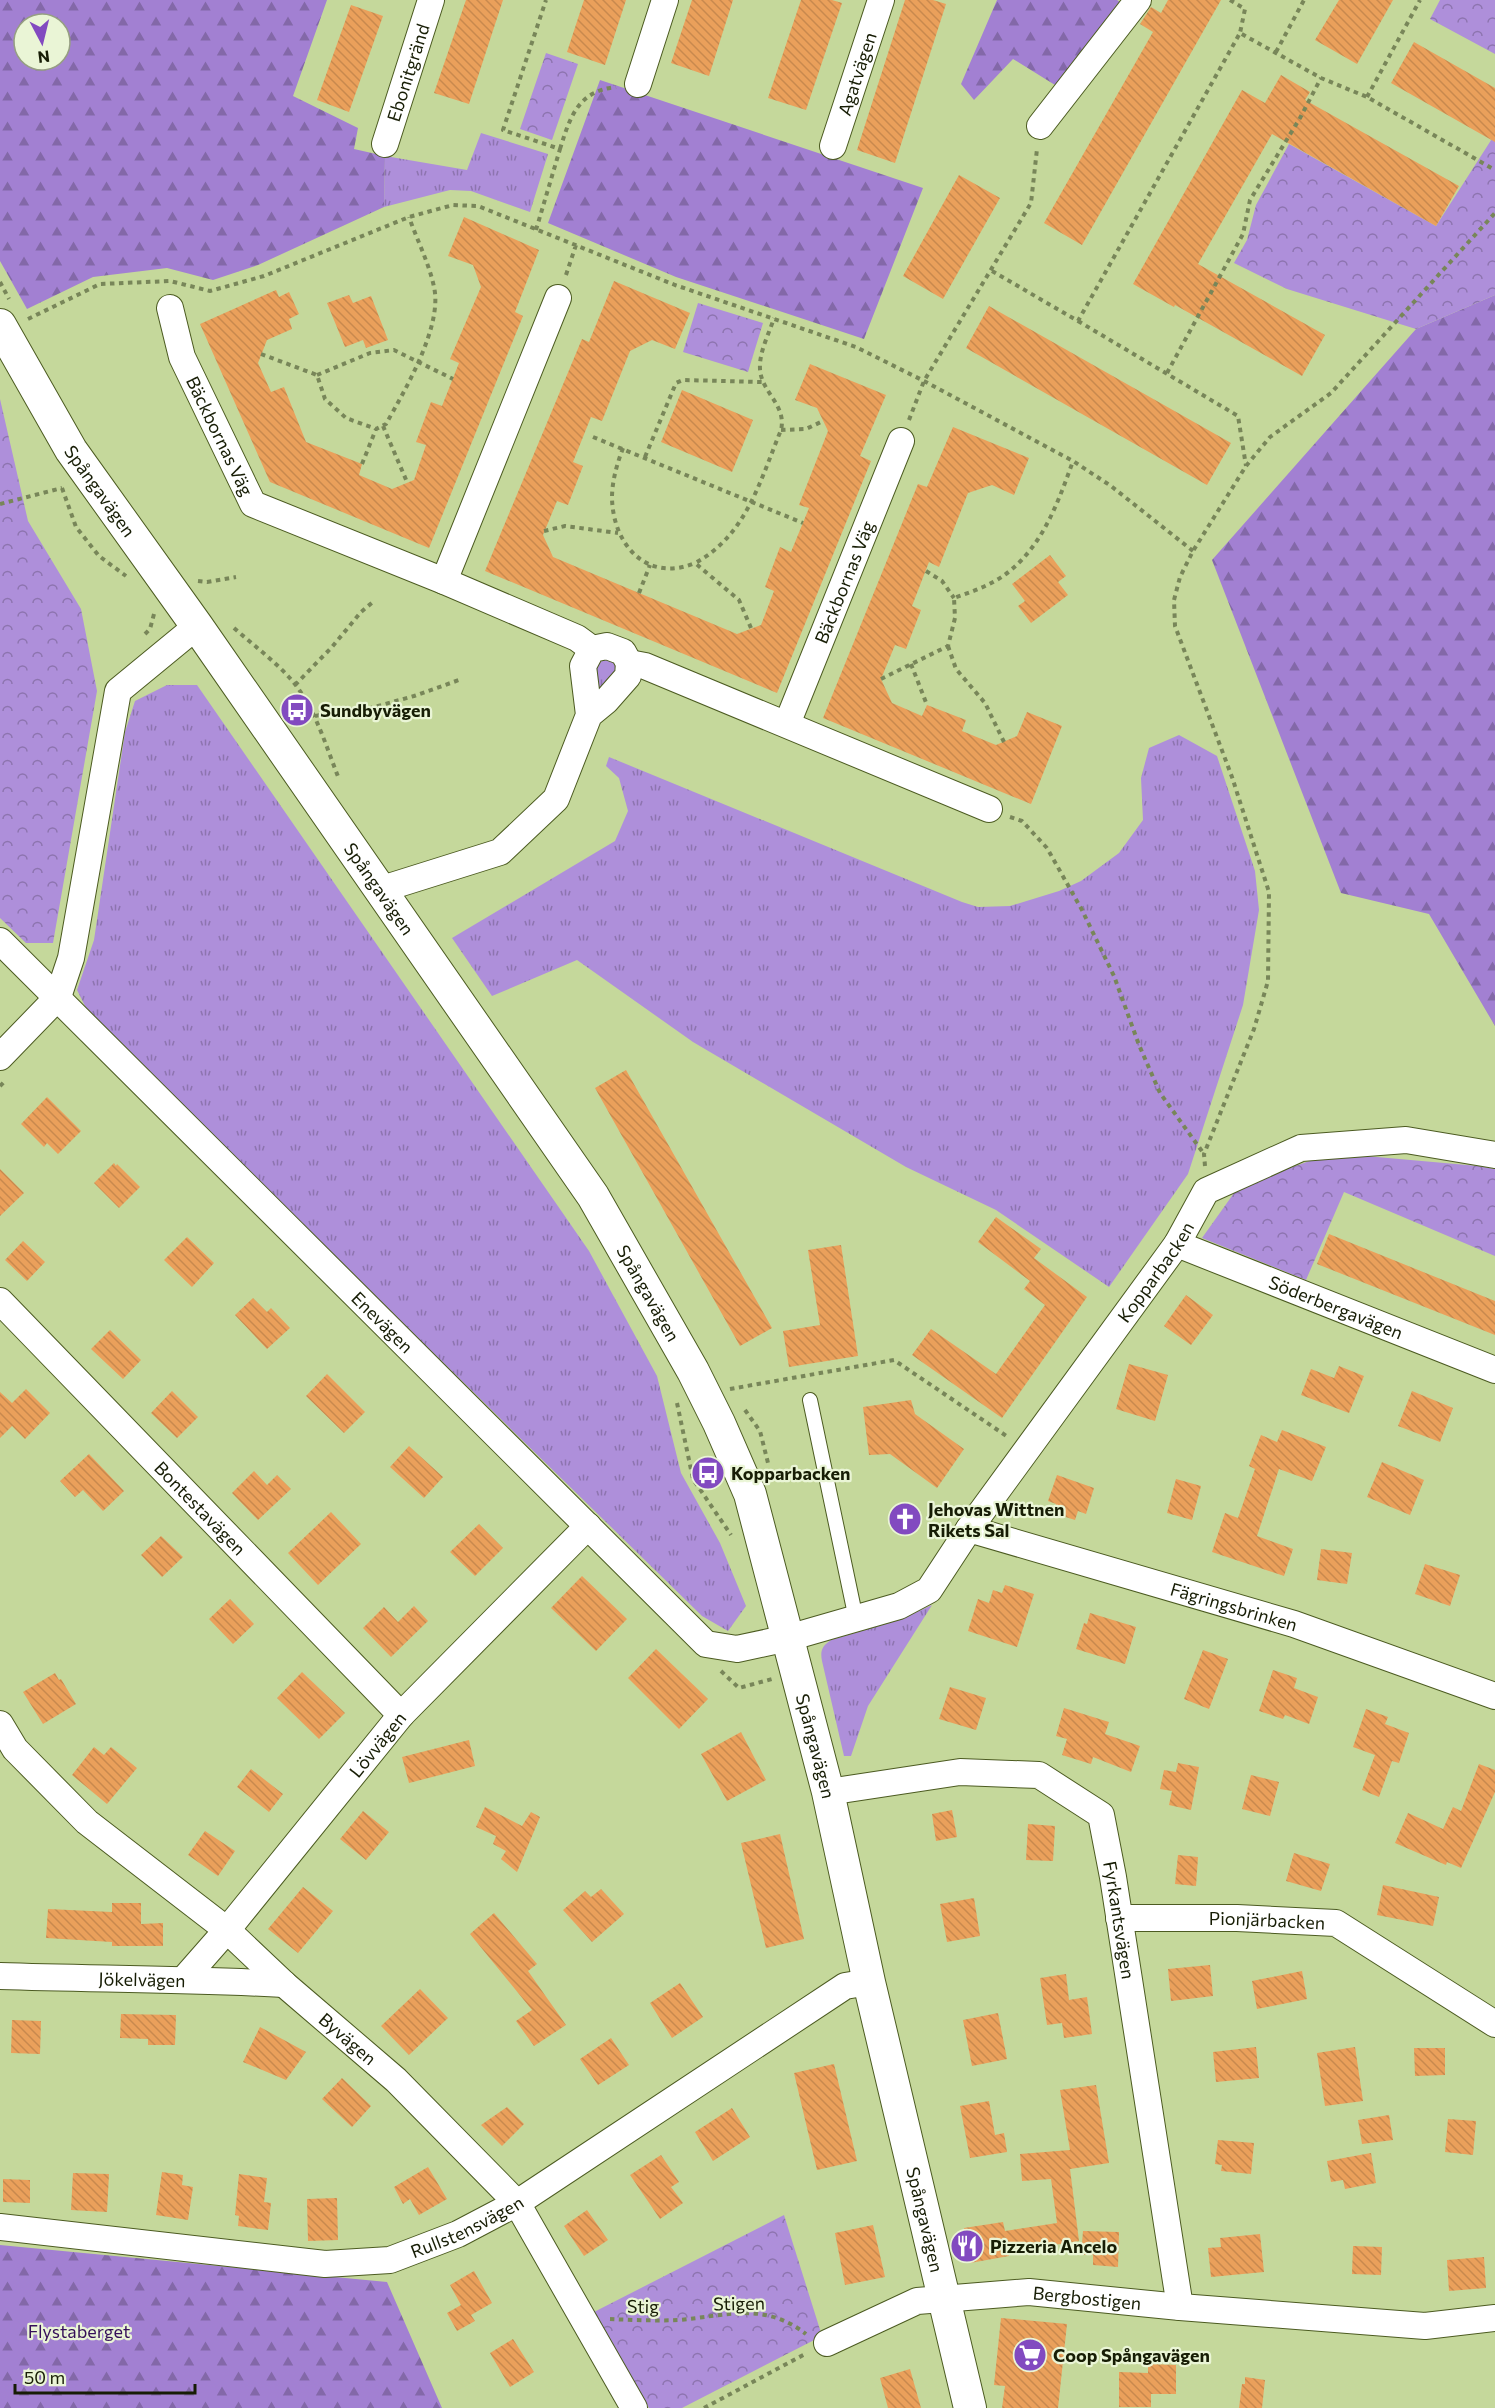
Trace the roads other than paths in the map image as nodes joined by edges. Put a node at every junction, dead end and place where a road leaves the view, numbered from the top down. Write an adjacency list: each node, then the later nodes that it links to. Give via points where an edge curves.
1 (431, 0): 7 (street, Ebonitgränd)
2 (666, 0): 5 (street)
3 (881, 0): 8 (street, Agatvägen)
4 (1138, 0): 6 (street)
5 (638, 84)
6 (1040, 126)
7 (385, 144)
8 (832, 146)
9 (558, 298): 13 (street)
10 (170, 308): 13 (street, Bäckbornas Väg, via 182,357 253,504)
11 (11, 316): 14 (street, Spångavägen, via 71,450)
12 (901, 441): 18 (street, Bäckbornas Väg)
13 (444, 581): 15 (street, Bäckbornas Väg, via 577,638)
14 (190, 633): 20 (street, Spångavägen); 22 (street, via 118,691 71,958)
15 (592, 649): 16 (street, Bäckbornas Väg, via 607,646 622,651); 17 (street, via 583,666)
16 (630, 663): 17 (street, via 628,676); 18 (street, Bäckbornas Väg)
17 (589, 715): 20 (street, via 556,800 500,852)
18 (787, 724): 19 (street, Bäckbornas Väg)
19 (989, 809)
20 (379, 890): 32 (street, Spångavägen, via 592,1196 693,1371 750,1494)
21 (0, 941): 22 (street, Enevägen)
22 (57, 998): 23 (street); 29 (street, Enevägen)
23 (0, 1057)
24 (1495, 1155): 25 (street, Kopparbacken, via 1406,1140 1301,1148 1206,1191)
25 (1177, 1244): 27 (street, Söderbergavägen); 30 (street, Kopparbacken)
26 (0, 1301): 34 (street, Bontestavägen)
27 (1495, 1370)
28 (810, 1400): 31 (lane)
29 (588, 1526): 32 (street, Enevägen, via 706,1644 737,1649); 34 (street, Lövvägen)
30 (969, 1528): 31 (street, Kopparbacken, via 929,1590 899,1606); 33 (street, Fägringsbrinken, via 1294,1624)
31 (856, 1619): 32 (street, Kopparbacken)
32 (788, 1638): 36 (street, Spångavägen)
33 (1495, 1696)
34 (401, 1715): 38 (street, Lövvägen)
35 (0, 1724): 38 (street, Byvägen, via 15,1749 87,1822)
36 (828, 1792): 37 (street, Fyrkantsvägen, via 960,1772 1039,1775 1101,1815); 41 (street, Spångavägen)
37 (1119, 1918): 43 (street, Pionjärbacken, via 1336,1923); 47 (street, Fyrkantsvägen)
38 (227, 1930): 40 (street, Lövvägen); 42 (street, Byvägen)
39 (0, 1976): 40 (street, Jökelvägen)
40 (184, 1979): 42 (street, Jökelvägen)
41 (869, 1982): 44 (street, Rullstensvägen, via 844,1986); 46 (street, Spångavägen)
42 (284, 1984): 44 (street, Byvägen, via 396,2080)
43 (1495, 2024)
44 (517, 2203): 45 (street, Rullstensvägen, via 458,2234 390,2260 325,2264); 50 (street, Byvägen)
45 (0, 2227)
46 (944, 2299): 47 (street, Bergbostigen, via 1029,2292); 49 (street, Bergbostigen, via 917,2301); 51 (street, Spångavägen)
47 (1180, 2307): 48 (street, Bergbostigen, via 1425,2326)
48 (1495, 2318)
49 (826, 2344)
50 (634, 2408)
51 (970, 2408)

